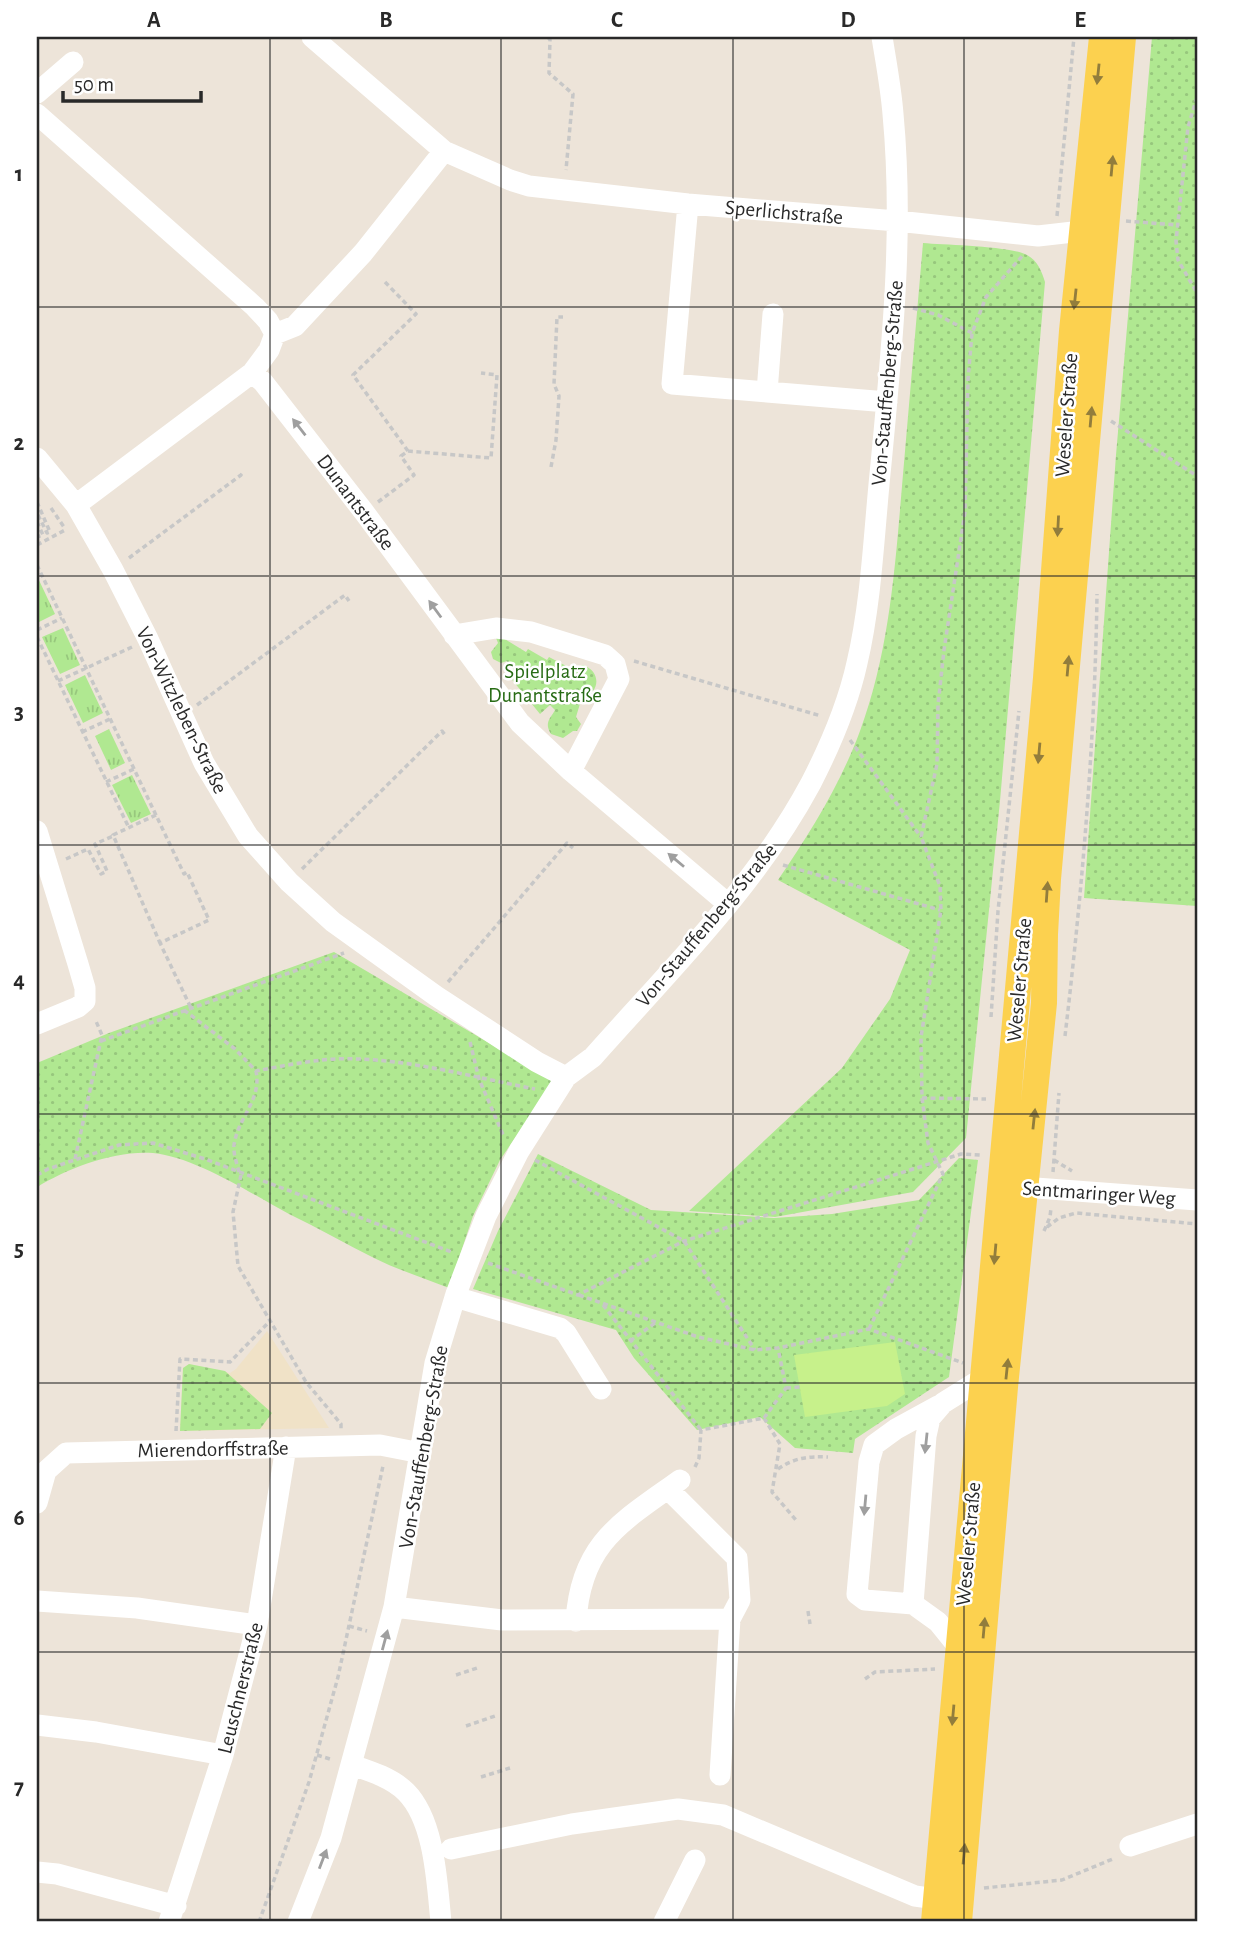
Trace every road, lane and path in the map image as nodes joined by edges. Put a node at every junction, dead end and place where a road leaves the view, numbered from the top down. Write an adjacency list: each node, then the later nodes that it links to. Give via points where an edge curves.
1 (312, 37): 11 (street)
2 (548, 37): 12 (path, via 549,73 573,94)
3 (882, 37): 14 (street, Von-Stauffenberg-Straße, via 893,114)
4 (1074, 37): 16 (path, via 1056,221)
5 (1102, 37): 16 (main road, Weseler Straße, one-way to 16)
6 (1123, 37): 16 (main road, Weseler Straße, one-way to 6)
7 (73, 62): 8 (street)
8 (37, 93)
9 (1197, 97): 15 (path, via 1188,127)
10 (37, 114): 24 (street, via 255,307)
11 (444, 151): 12 (street, Sperlichstraße, via 529,186); 24 (street, via 359,257 295,326)
12 (564, 191): 13 (street, Sperlichstraße)
13 (688, 204): 14 (street, Sperlichstraße); 27 (street, via 671,384)
14 (897, 221): 16 (street, Sperlichstraße, via 1038,236); 20 (street, Von-Stauffenberg-Straße)
15 (1177, 225): 16 (path); 19 (path, via 1178,260)
16 (1093, 230): 93 (main road, Weseler Straße, via 1048,879 1044,1003)
17 (1024, 254): 23 (path, via 986,297)
18 (386, 282): 30 (path, via 416,314 353,375)
19 (1197, 293)
20 (895, 306): 23 (path, via 938,315); 28 (street, Von-Stauffenberg-Straße)
21 (774, 314): 27 (street)
22 (563, 317): 32 (path, via 557,317 554,354 554,384 559,396)
23 (972, 333): 67 (path, via 965,512 944,650 937,764)
24 (275, 334): 25 (street)
25 (252, 373): 36 (street); 37 (street, Dunantstraße, one-way to 25)
26 (481, 373): 30 (path, via 497,375 491,458)
27 (767, 392): 28 (street)
28 (887, 402): 57 (street, Von-Stauffenberg-Straße, via 867,600 857,664)
29 (1110, 421): 34 (path)
30 (408, 451): 37 (path, via 401,456 415,475)
31 (37, 458): 36 (street, Von-Witzleben-Straße)
32 (551, 467)
33 (239, 474): 44 (path)
34 (1197, 476)
35 (37, 502): 38 (path, via 50,532)
36 (76, 505): 44 (street, Von-Witzleben-Straße)
37 (364, 512): 48 (street, Dunantstraße, one-way to 37)
38 (37, 513)
39 (37, 522): 40 (path, via 43,535)
40 (37, 537)
41 (54, 537): 42 (path)
42 (37, 545)
43 (37, 565): 46 (path)
44 (113, 570): 55 (street, Von-Witzleben-Straße)
45 (349, 601): 55 (path, via 345,596)
46 (62, 618): 47 (path); 52 (path)
47 (37, 630)
48 (454, 635): 51 (street, via 496,628 531,632 605,655); 61 (street, Dunantstraße, via 520,723)
49 (37, 637): 53 (path)
50 (125, 651): 52 (path)
51 (615, 664): 57 (path, via 626,658); 61 (street, via 619,679)
52 (86, 668): 53 (path); 56 (path)
53 (58, 681): 58 (path)
54 (1020, 705): 81 (path)
55 (182, 716): 71 (street, Von-Witzleben-Straße, via 248,836)
56 (110, 719): 58 (path); 60 (path)
57 (838, 724): 67 (path); 69 (street, Von-Stauffenberg-Straße, via 812,781)
58 (82, 732): 62 (path)
59 (445, 735): 71 (path, via 442,731)
60 (134, 769): 62 (path); 63 (path)
61 (571, 771): 72 (street, Dunantstraße, one-way to 61)
62 (106, 782): 64 (path)
63 (156, 815): 64 (path); 74 (path, via 209,920)
64 (129, 828): 66 (path)
65 (37, 831): 70 (street)
66 (113, 835): 70 (path, via 95,844 107,872 101,874 89,849); 74 (path)
67 (922, 838): 73 (path, via 940,886)
68 (573, 848): 76 (path, via 567,843)
69 (764, 859): 72 (street, Von-Stauffenberg-Straße); 73 (path)
70 (48, 868): 77 (street, via 82,976)
71 (289, 883): 75 (street, Von-Witzleben-Straße)
72 (728, 904): 86 (street, Von-Stauffenberg-Straße, via 593,1057)
73 (941, 910): 87 (path, via 920,1037)
74 (160, 943): 78 (path)
75 (365, 945): 76 (street, Von-Witzleben-Straße); 78 (path)
76 (436, 996): 80 (street, Von-Witzleben-Straße)
77 (85, 1001): 82 (street); 83 (path, via 101,1030)
78 (191, 1008): 79 (path)
79 (184, 1010): 83 (path); 84 (path)
80 (463, 1013): 85 (path); 86 (street, Von-Witzleben-Straße, via 537,1062)
81 (991, 1018)
82 (37, 1024)
83 (101, 1041): 92 (path)
84 (256, 1072): 85 (path, via 355,1059); 100 (path, via 254,1100 234,1147 240,1174 233,1212 238,1266)
85 (479, 1079): 86 (path); 90 (path, via 506,1141)
86 (560, 1085): 90 (street, Von-Stauffenberg-Straße)
87 (922, 1098): 88 (path, via 986,1099); 102 (path, via 928,1143 943,1174)
88 (985, 1110)
89 (982, 1144): 91 (path)
90 (519, 1151): 98 (street, Von-Stauffenberg-Straße, via 486,1216); 105 (path, via 684,1241)
91 (982, 1155)
92 (75, 1159)
93 (1014, 1187): 94 (street, Sentmaringer Weg); 107 (main road, Weseler Straße, one-way to 107); 157 (main road, Weseler Straße, one-way to 93, via 1003,1412)
94 (1197, 1200)
95 (1197, 1224): 96 (path, via 1076,1213)
96 (1045, 1228)
97 (578, 1295): 99 (path)
98 (455, 1297): 110 (street, via 560,1328); 118 (street, Von-Stauffenberg-Straße, via 435,1363)
99 (602, 1303): 101 (path); 103 (path)
100 (270, 1321): 114 (path, via 306,1382 341,1424); 117 (path, via 230,1362 180,1359)
101 (656, 1322): 103 (path); 105 (path)
102 (869, 1329): 104 (path); 107 (path)
103 (630, 1341): 113 (path)
104 (778, 1348): 105 (path); 109 (path)
105 (755, 1350)
106 (964, 1350): 107 (path)
107 (973, 1370): 111 (street); 111 (path); 132 (main road, Weseler Straße)
108 (800, 1387): 109 (path)
109 (786, 1388): 112 (path)
110 (601, 1389)
111 (951, 1398): 125 (street, one-way to 125, via 930,1418 926,1436); 125 (street, one-way to 125, via 874,1445 869,1462 857,1594 865,1600)
112 (764, 1418): 113 (path); 120 (path, via 780,1444)
113 (701, 1430): 121 (path, via 694,1469)
114 (343, 1445): 115 (street, Mierendorffstraße); 116 (street, Mierendorffstraße)
115 (387, 1446): 118 (street, Mierendorffstraße); 153 (path, via 338,1677 309,1782)
116 (286, 1447): 117 (street, Mierendorffstraße); 131 (street, Leuschnerstraße)
117 (176, 1450): 122 (street, Mierendorffstraße, via 66,1453 46,1471)
118 (421, 1453): 126 (street, Von-Stauffenberg-Straße)
119 (828, 1457): 120 (path, via 790,1460)
120 (778, 1469): 123 (path, via 772,1492)
121 (674, 1485): 128 (street, via 737,1558 740,1600); 129 (street, via 621,1524 593,1556 583,1576)
122 (37, 1503)
123 (796, 1520)
124 (37, 1601): 131 (street, via 137,1608)
125 (913, 1604): 132 (street, via 938,1622)
126 (394, 1607): 129 (street, via 502,1620); 141 (street, Von-Stauffenberg-Straße, one-way to 126)
127 (808, 1611): 130 (path)
128 (730, 1619): 129 (street); 143 (street)
129 (576, 1621)
130 (810, 1624)
131 (257, 1625): 140 (street, Leuschnerstraße)
132 (959, 1648): 151 (main road, Weseler Straße, one-way to 151)
133 (480, 1667): 135 (path)
134 (935, 1669): 136 (path, via 875,1672)
135 (456, 1675)
136 (865, 1679)
137 (495, 1716): 139 (path)
138 (37, 1725): 140 (street)
139 (466, 1726)
140 (223, 1755): 152 (street, Leuschnerstraße)
141 (352, 1765): 154 (street, Von-Stauffenberg-Straße, one-way to 141); 155 (street, via 389,1781 414,1801 428,1838)
142 (510, 1768): 144 (path)
143 (720, 1775)
144 (481, 1777)
145 (1197, 1824): 146 (street)
146 (1130, 1846): 150 (path, via 1115,1858 1062,1880)
147 (451, 1849): 151 (street, via 572,1824 678,1809 723,1815 915,1896)
148 (695, 1860): 156 (street)
149 (37, 1872): 152 (street, via 57,1874)
150 (980, 1888)
151 (935, 1911)
152 (172, 1914)
153 (258, 1922)
154 (299, 1922)
155 (441, 1922)
156 (664, 1922)
157 (959, 1922)

